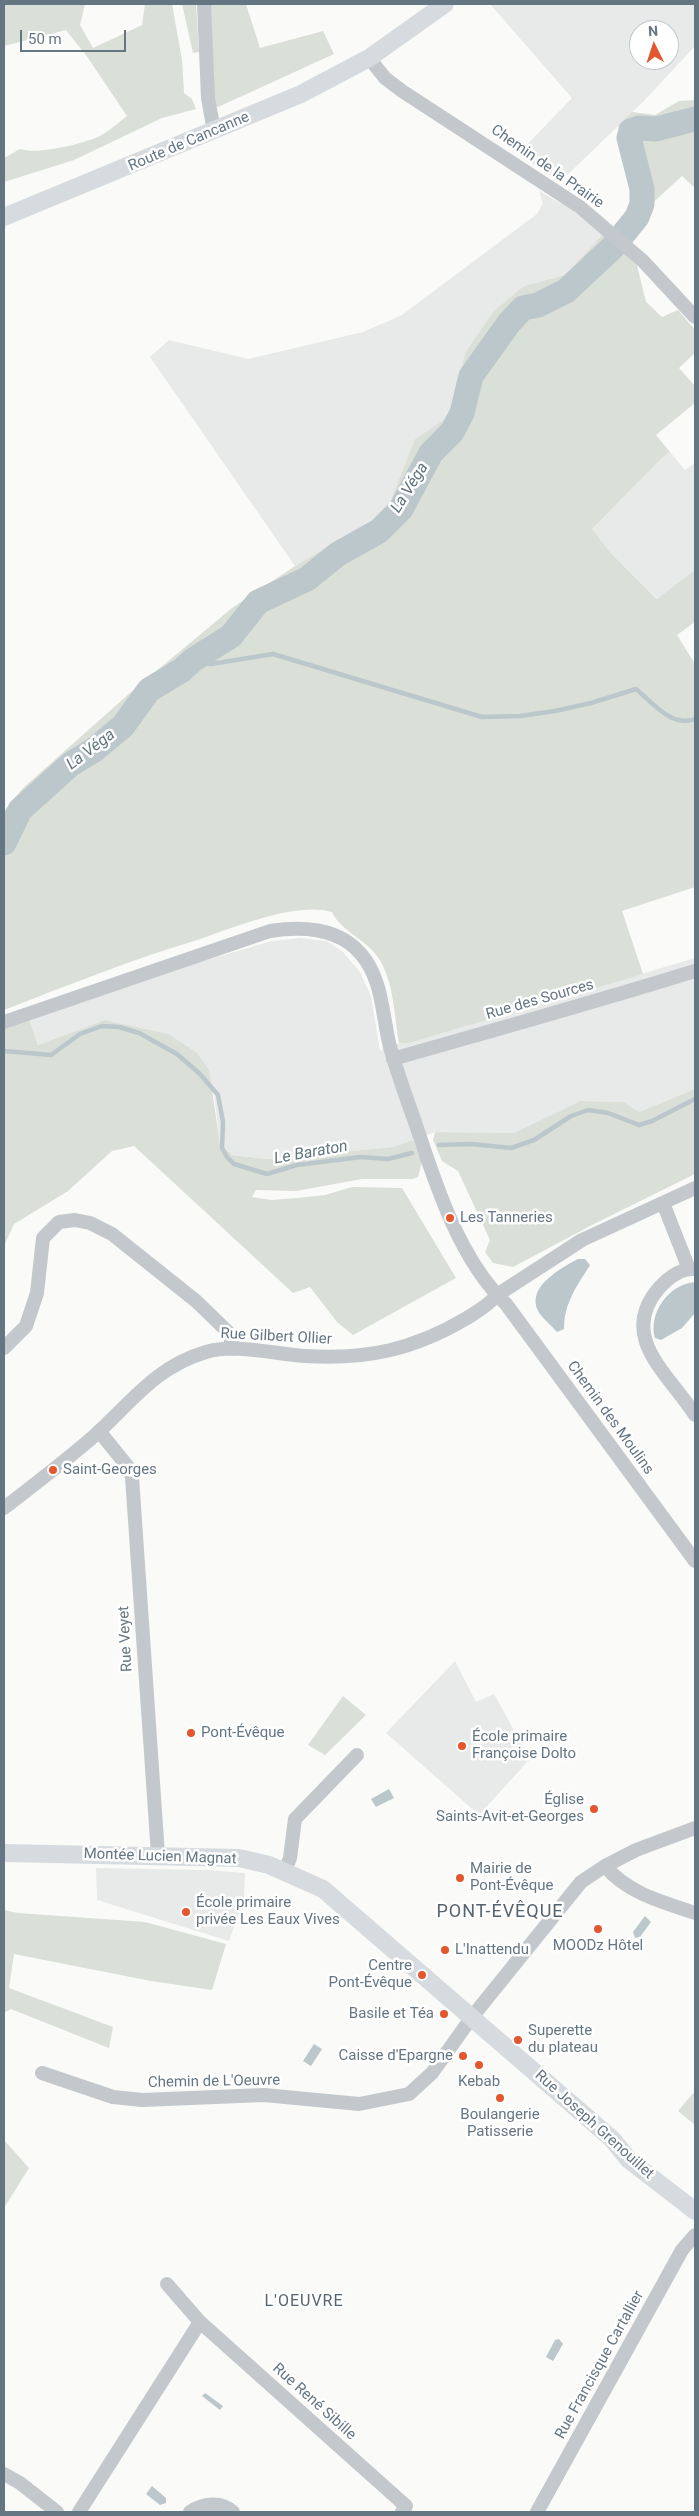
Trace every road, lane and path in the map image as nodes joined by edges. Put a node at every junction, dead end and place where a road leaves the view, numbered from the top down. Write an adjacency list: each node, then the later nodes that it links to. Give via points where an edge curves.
1 (204, 4): 4 (street, via 209,113)
2 (445, 4): 3 (main road, Route de Cancanne)
3 (369, 58): 4 (main road, Route de Cancanne, via 301,94); 6 (street, Chemin de la Prairie, via 385,78 402,91 580,207 624,243)
4 (214, 131): 5 (main road, Route de Cancanne)
5 (4, 217)
6 (695, 317)
7 (695, 970): 9 (street, Rue des Sources, via 566,1011)
8 (4, 1022): 9 (street, Chemin des Moulins, via 270,931 288,928 321,930 340,937 360,953 372,970)
9 (393, 1059): 13 (street, Chemin des Moulins, via 435,1184 450,1218)
10 (695, 1188): 11 (street)
11 (663, 1203): 12 (street); 13 (street, via 582,1240)
12 (692, 1269): 16 (street, via 673,1276 652,1298 645,1309 643,1334 650,1354)
13 (497, 1295): 15 (street, Rue Gilbert Ollier, via 492,1302 432,1337 385,1352 322,1356); 19 (street, Chemin des Moulins)
14 (4, 1348): 15 (street, via 26,1326 37,1293 43,1238 59,1222 75,1220 90,1222 112,1234 196,1301 228,1332)
15 (234, 1349): 17 (street, Rue Gilbert Ollier, via 209,1351 166,1369)
16 (695, 1415)
17 (99, 1431): 18 (street, Rue Gilbert Ollier); 23 (street, Rue Veyet, via 123,1459 132,1477)
18 (4, 1508)
19 (695, 1561)
20 (357, 1754): 25 (street, via 295,1819)
21 (695, 1828): 24 (street, Chemin de L'Oeuvre, via 636,1850)
22 (4, 1853): 23 (main road, Montée Lucien Magnat)
23 (158, 1856): 25 (main road, Montée Lucien Magnat, via 239,1858)
24 (605, 1866): 26 (street, via 615,1878 641,1894); 27 (street, Chemin de L'Oeuvre, via 581,1882)
25 (285, 1871): 27 (main road, Montée Lucien Magnat, via 323,1889)
26 (695, 1913)
27 (472, 2017): 28 (street, Chemin de L'Oeuvre, via 432,2073 409,2094 359,2104 264,2095 142,2100 113,2097); 29 (main road, Rue Joseph Grenouillet, via 612,2139 629,2160)
28 (42, 2073)
29 (695, 2211)
30 (695, 2235): 39 (street, Rue Francisque Cartallier, via 682,2250)
31 (167, 2284): 32 (street, Rue René Sibille)
32 (200, 2322): 34 (street, Rue René Sibille); 36 (street)
33 (4, 2474): 35 (street, via 20,2482)
34 (407, 2510)
35 (57, 2512)
36 (79, 2512)
37 (190, 2512): 38 (street, via 208,2504)
38 (233, 2512)
39 (537, 2512)

